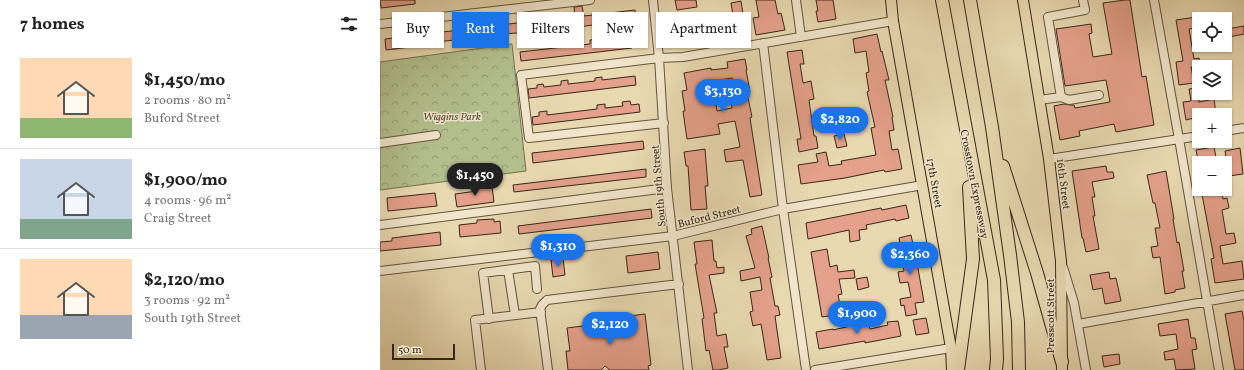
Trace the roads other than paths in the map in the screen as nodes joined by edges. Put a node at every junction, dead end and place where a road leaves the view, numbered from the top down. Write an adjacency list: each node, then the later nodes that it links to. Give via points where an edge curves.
1 (590, 0): 11 (street)
2 (653, 0): 14 (street, South 19th Street)
3 (796, 0): 12 (street)
4 (891, 0): 10 (main road, 17th Street)
5 (942, 0): 26 (highway, Crosstown Expressway)
6 (970, 0): 19 (highway, Crosstown Expressway)
7 (1024, 0): 17 (main road, 16th Street)
8 (1083, 0): 16 (street, via 1085,10 1048,17)
9 (1154, 0): 24 (street)
10 (893, 21): 12 (street); 28 (main road, 17th Street)
11 (380, 24)
12 (801, 37): 13 (street)
13 (764, 43): 14 (street, via 682,57); 30 (street)
14 (659, 58): 18 (street, South 19th Street); 18 (street, via 521,75 529,138)
15 (1099, 95): 16 (street, via 1069,100)
16 (1061, 97): 17 (street)
17 (1039, 100): 27 (main road, 16th Street)
18 (664, 123): 29 (street, South 19th Street)
19 (992, 127): 45 (highway, via 1037,273); 54 (highway, Crosstown Expressway, via 1018,322)
20 (1244, 128): 21 (street)
21 (1232, 131)
22 (436, 136): 25 (street)
23 (1192, 137): 24 (street)
24 (1179, 139): 27 (street); 39 (street)
25 (380, 143)
26 (968, 143): 52 (highway, via 973,259); 53 (highway, Crosstown Expressway, via 994,280)
27 (1049, 159): 33 (main road, 16th Street)
28 (923, 185): 30 (street, Buford Street); 44 (main road, 17th Street)
29 (667, 188): 31 (street); 32 (street, South 19th Street)
30 (783, 209): 32 (street, Buford Street); 49 (street)
31 (380, 225)
32 (673, 236): 35 (street, Buford Street); 36 (street, South 19th Street)
33 (1061, 261): 43 (street, 16th Street); 45 (main road, Presscott Street)
34 (508, 270): 37 (street, via 535,266); 41 (street); 42 (street, via 482,273)
35 (380, 271)
36 (678, 284): 40 (street, via 547,300 542,305); 48 (street, South 19th Street)
37 (537, 289)
38 (1244, 295): 39 (street)
39 (1206, 301): 43 (street); 56 (street)
40 (541, 312): 41 (street); 47 (street)
41 (515, 316): 42 (street)
42 (489, 319): 46 (street, via 475,320)
43 (1078, 324): 55 (street, 16th Street)
44 (951, 348): 50 (street); 51 (main road, 17th Street)
45 (1062, 366)
46 (481, 370)
47 (548, 370)
48 (688, 370)
49 (806, 370)
50 (815, 370)
51 (952, 370)
52 (958, 370)
53 (996, 370)
54 (1019, 370)
55 (1086, 370)
56 (1218, 370)

